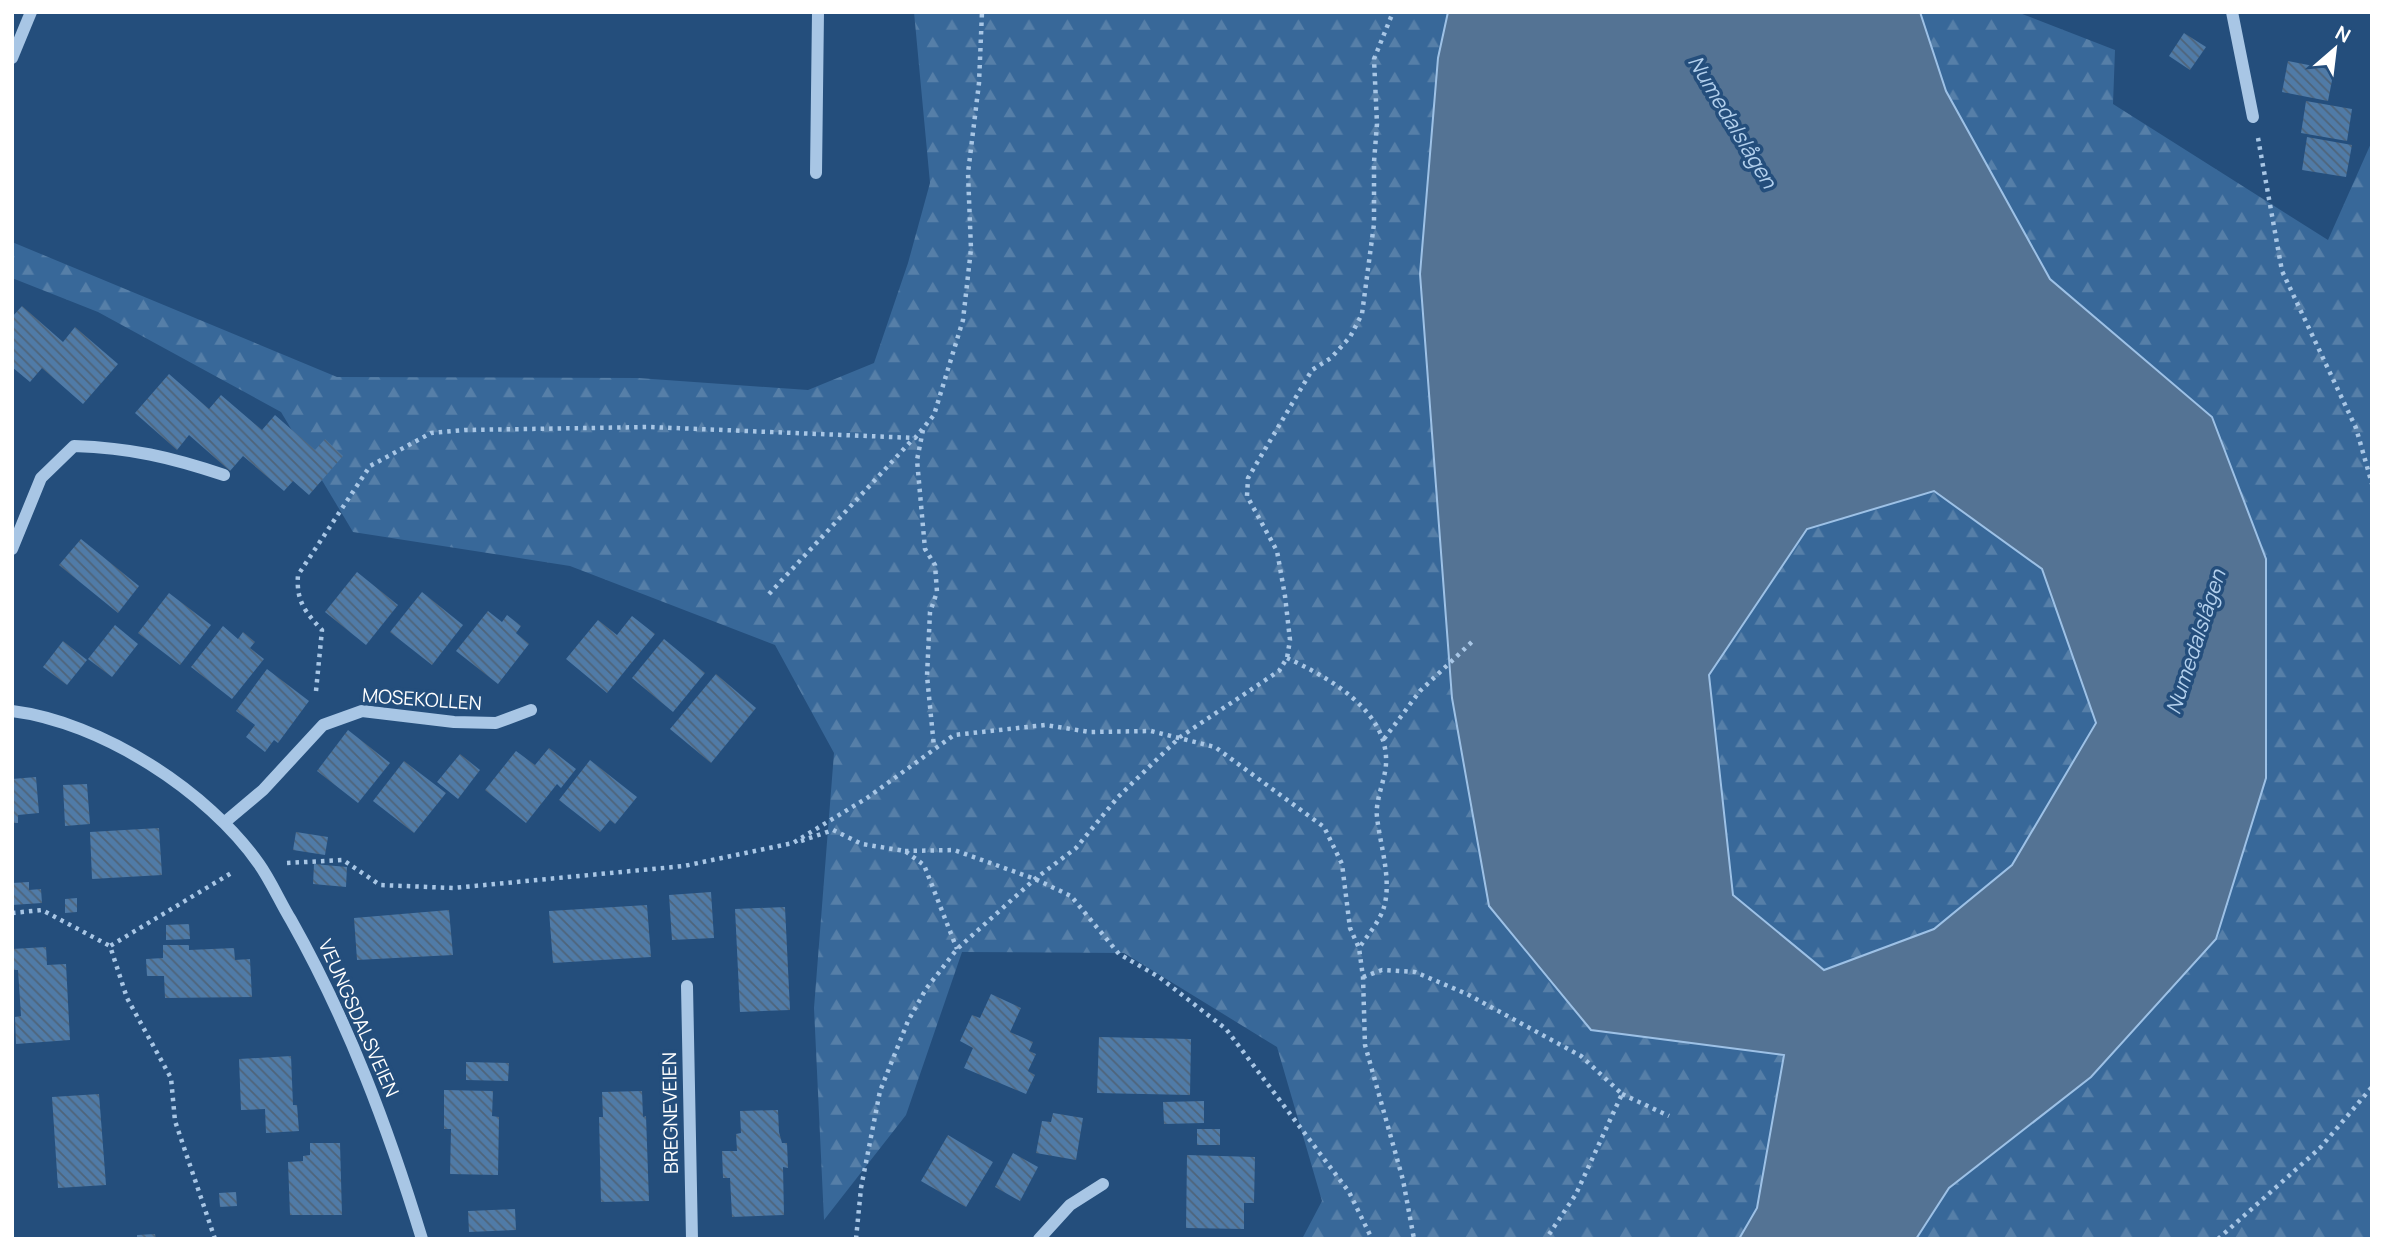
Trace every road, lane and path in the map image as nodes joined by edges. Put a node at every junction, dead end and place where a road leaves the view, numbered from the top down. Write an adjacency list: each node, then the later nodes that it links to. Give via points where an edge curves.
1 (31, 12): 6 (street)
2 (818, 12): 8 (street)
3 (982, 12): 9 (path, via 968,173 971,249 963,320 934,415)
4 (1393, 12): 16 (path, via 1374,59 1374,224 1362,314 1332,358 1312,370 1248,478 1247,496 1277,551 1290,640)
5 (2232, 12): 7 (street)
6 (12, 58)
7 (2253, 117): 12 (path, via 2282,271 2356,428)
8 (816, 173)
9 (923, 430): 10 (path); 22 (path, via 917,460 925,549 935,565 937,592 930,612 927,676)
10 (915, 438): 14 (path); 17 (path, via 650,427 432,433 370,466 298,575 296,595 303,610 323,629)
11 (223, 475): 13 (street, via 163,455 74,446 41,478)
12 (2372, 484)
13 (12, 549)
14 (769, 594)
15 (1475, 639): 21 (path, via 1420,691)
16 (1286, 657): 20 (path, via 1279,671); 21 (path, via 1341,687)
17 (316, 691)
18 (531, 710): 23 (street, MOSEKOLLEN, via 496,723 362,711 323,725 263,790)
19 (12, 711): 23 (street, VEUNGSDALSVEIEN, via 82,728 152,765)
20 (1180, 737): 22 (path, via 1045,725 954,735); 27 (path, via 1118,797 1076,848); 30 (path, via 1215,747 1324,827 1342,864 1350,928)
21 (1384, 739): 30 (path, via 1386,764 1376,814 1383,850 1384,907)
22 (934, 748): 24 (path, via 867,798)
23 (225, 822): 26 (street, VEUNGSDALSVEIEN)
24 (793, 843): 25 (path, via 832,830 862,844); 26 (path, via 684,866 453,888 380,885 343,860)
25 (905, 851): 27 (path, via 954,850); 31 (path, via 924,865)
26 (257, 862): 29 (path); 39 (street, VEUNGSDALSVEIEN, via 331,997 388,1130)
27 (1035, 879): 31 (path); 43 (path, via 1071,896 1118,954 1159,977 1226,1029 1349,1192)
28 (12, 913): 29 (path, via 42,909)
29 (110, 946): 38 (path, via 127,998 170,1078 176,1121)
30 (1359, 948): 32 (path)
31 (957, 949): 41 (path, via 908,1021 880,1091)
32 (1363, 977): 35 (path, via 1382,970 1415,972 1467,994 1581,1056); 44 (path, via 1365,1045 1403,1180)
33 (687, 986): 40 (street, BREGNEVEIEN)
34 (2372, 1087): 46 (path, via 2319,1148)
35 (1622, 1094): 36 (path); 45 (path, via 1576,1194)
36 (1669, 1116)
37 (1102, 1184): 42 (street, via 1070,1205)
38 (215, 1239)
39 (422, 1239)
40 (692, 1239)
41 (856, 1239)
42 (1039, 1239)
43 (1372, 1239)
44 (1414, 1239)
45 (1546, 1239)
46 (2218, 1239)

